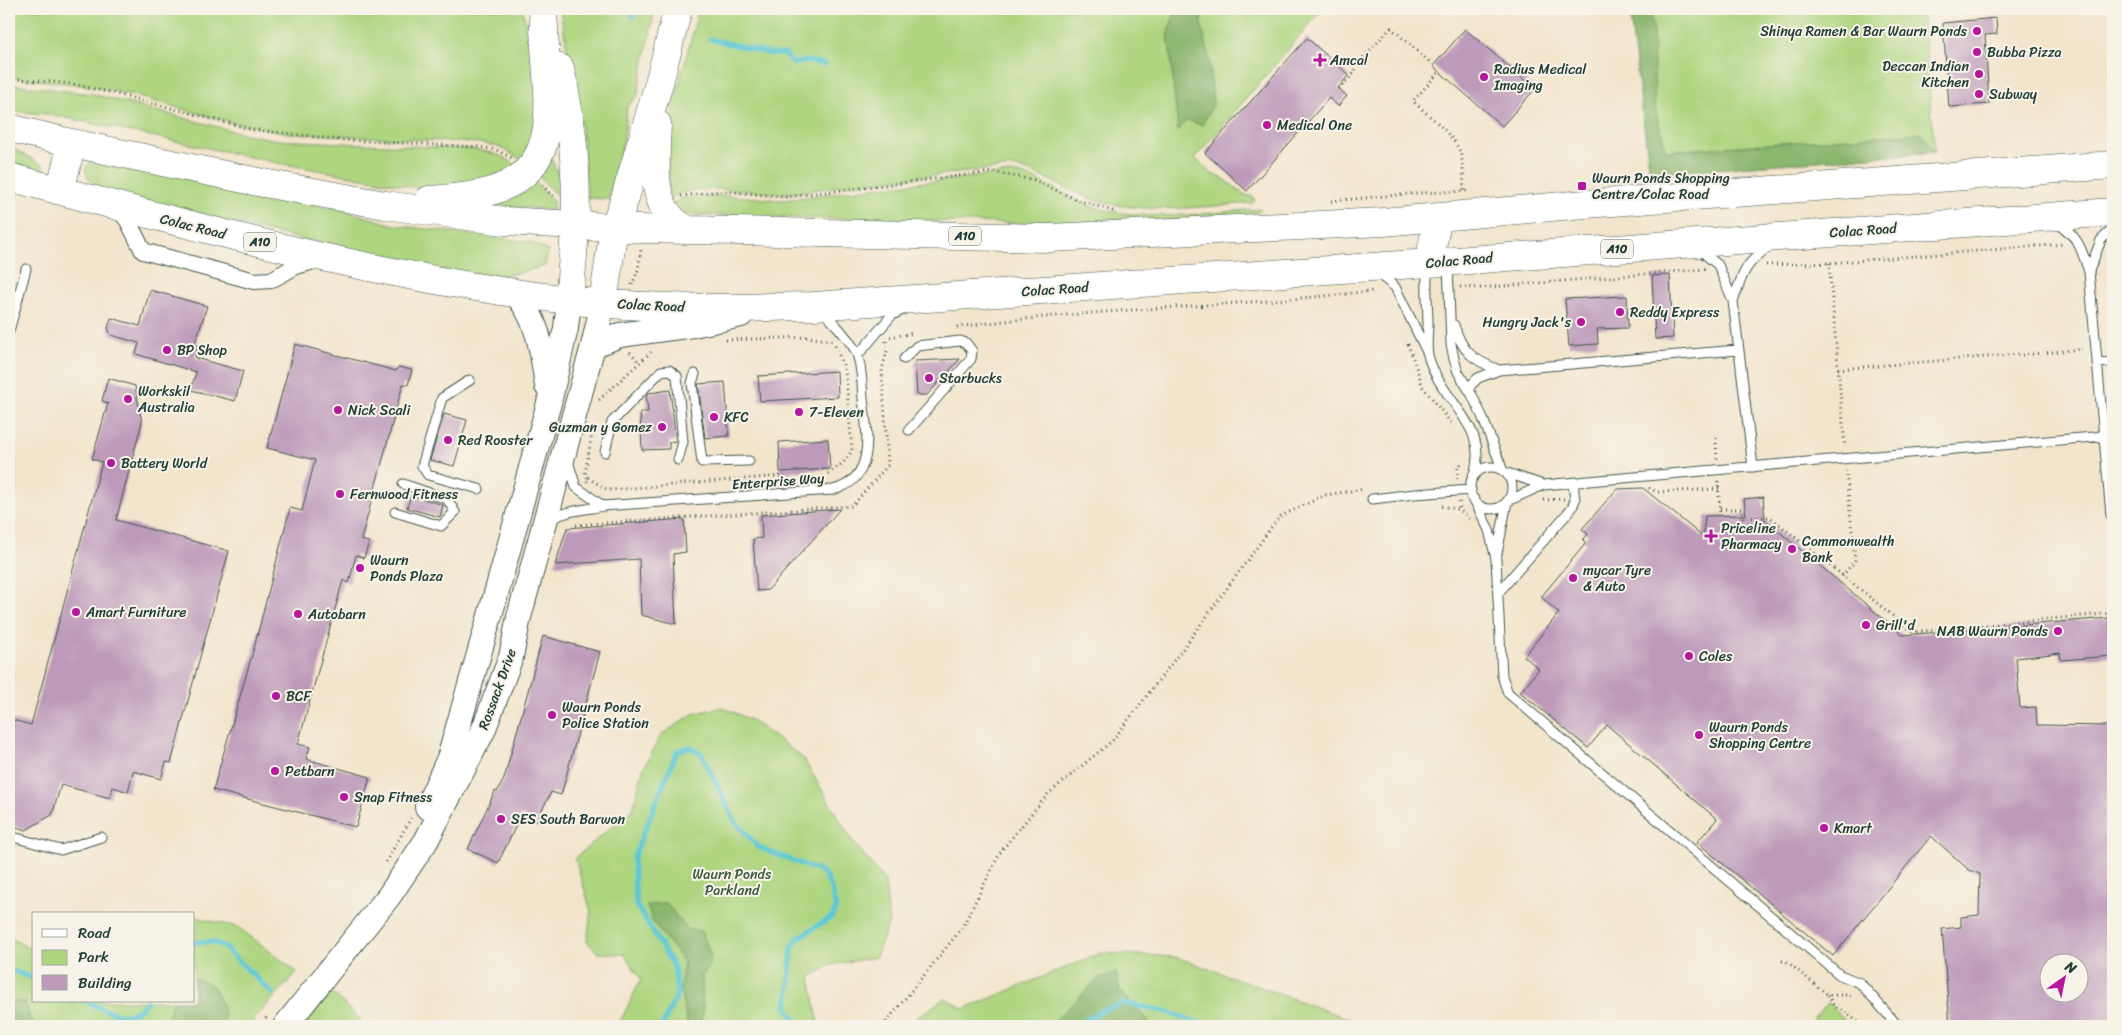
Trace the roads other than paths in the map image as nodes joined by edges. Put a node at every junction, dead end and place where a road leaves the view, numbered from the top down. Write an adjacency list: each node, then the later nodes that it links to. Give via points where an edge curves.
1 (543, 9): 9 (highway, via 549,123 541,149 527,170 502,188 473,196); 12 (highway, via 559,60 570,113)
2 (678, 9): 3 (highway)
3 (659, 83): 15 (highway); 17 (highway, via 657,187 662,204 674,221)
4 (9, 128): 5 (highway, A10)
5 (72, 143): 8 (highway); 9 (highway, A10)
6 (2113, 165): 13 (highway, A10)
7 (9, 177): 8 (highway, Colac Road / A10)
8 (60, 191): 10 (highway, Colac Road / A10)
9 (385, 205): 12 (highway, A10, via 505,221)
10 (115, 206): 20 (highway, Colac Road / A10); 20 (street, via 128,221 143,251 254,281 270,280 304,263)
11 (2113, 212): 14 (highway, Colac Road / A10)
12 (576, 213): 15 (highway, A10); 27 (highway)
13 (1438, 217): 17 (highway, A10, via 1049,238); 21 (highway)
14 (2046, 217): 18 (highway, Colac Road / A10); 23 (lane, via 2075,236)
15 (614, 228): 17 (highway, A10); 29 (highway)
16 (2113, 229): 23 (lane, via 2101,240)
17 (689, 230)
18 (1787, 235): 19 (highway, Colac Road / A10); 28 (lane, via 1749,262)
19 (1688, 244): 21 (highway, Colac Road / A10); 28 (lane, via 1718,265)
20 (327, 258): 25 (highway, Colac Road / A10, via 438,281)
21 (1438, 262): 24 (highway, Colac Road / A10); 32 (lane); 36 (lane, via 1426,286)
22 (26, 269): 33 (lane)
23 (2089, 272): 40 (lane)
24 (1373, 279): 26 (highway, Colac Road / A10); 36 (lane, via 1394,288)
25 (514, 292): 27 (highway, Colac Road / A10); 45 (main road, via 529,311 537,332)
26 (927, 298): 30 (highway, Colac Road / A10); 37 (lane, via 892,315)
27 (569, 300): 29 (highway, Colac Road / A10); 45 (main road, Rossack Drive)
28 (1733, 301): 35 (lane)
29 (603, 303): 31 (highway, Colac Road / A10); 34 (main road, Rossack Drive)
30 (814, 306): 31 (highway, Colac Road / A10); 37 (lane, Enterprise Way, via 834,321)
31 (769, 308): 34 (main road, via 692,325 620,335)
32 (1452, 316): 41 (lane, via 1460,342 1467,352); 44 (lane, via 1454,359)
33 (9, 330)
34 (593, 346): 48 (main road, Rossack Drive)
35 (1738, 350): 41 (lane); 52 (lane)
36 (1428, 354): 54 (lane, via 1447,395 1475,438 1478,460)
37 (858, 355): 62 (lane, Enterprise Way, via 868,439 867,456 862,468 843,488)
38 (904, 359): 46 (lane, via 916,346 960,341 972,351 971,359)
39 (2113, 362): 40 (lane)
40 (2096, 364): 47 (lane)
41 (1499, 370): 44 (lane, via 1478,378)
42 (695, 374): 51 (lane, via 692,384 702,462)
43 (470, 380): 58 (lane, via 442,398 422,466 428,474)
44 (1468, 388): 53 (lane)
45 (549, 403): 67 (main road, Rossack Drive)
46 (909, 430)
47 (2105, 436): 52 (lane); 64 (lane)
48 (564, 452): 62 (lane, via 576,487); 65 (main road, Rossack Drive)
49 (605, 452): 50 (lane, via 612,422 661,371 670,370 677,376 683,442)
50 (678, 460)
51 (749, 461)
52 (1753, 467): 55 (lane)
53 (1505, 472): 54 (lane, via 1488,467); 57 (lane); 61 (lane, via 1512,486)
54 (1472, 480): 59 (lane)
55 (1573, 483): 57 (lane); 68 (lane, via 1575,500 1572,508)
56 (403, 484): 63 (lane, via 447,499 455,512 441,526)
57 (1543, 485): 61 (lane)
58 (479, 489)
59 (1473, 495): 60 (lane); 61 (lane, via 1483,506 1490,508); 66 (lane, via 1489,530)
60 (1372, 499)
61 (1507, 501): 66 (lane)
62 (603, 506): 65 (lane, Enterprise Way, via 556,516)
63 (396, 512)
64 (2113, 515)
65 (544, 526): 69 (main road, Rossack Drive)
66 (1496, 560): 68 (lane)
67 (497, 590): 69 (main road); 72 (main road, Rossack Drive, via 449,758)
68 (1498, 593): 74 (lane, via 1502,676 1510,696 1840,975 1858,981)
69 (524, 597): 72 (main road, Rossack Drive, via 511,657 483,731 426,841)
70 (9, 836): 71 (lane, via 61,850)
71 (101, 837)
72 (396, 867): 73 (main road, Rossack Drive, via 389,896)
73 (276, 1022)
74 (1898, 1026)

